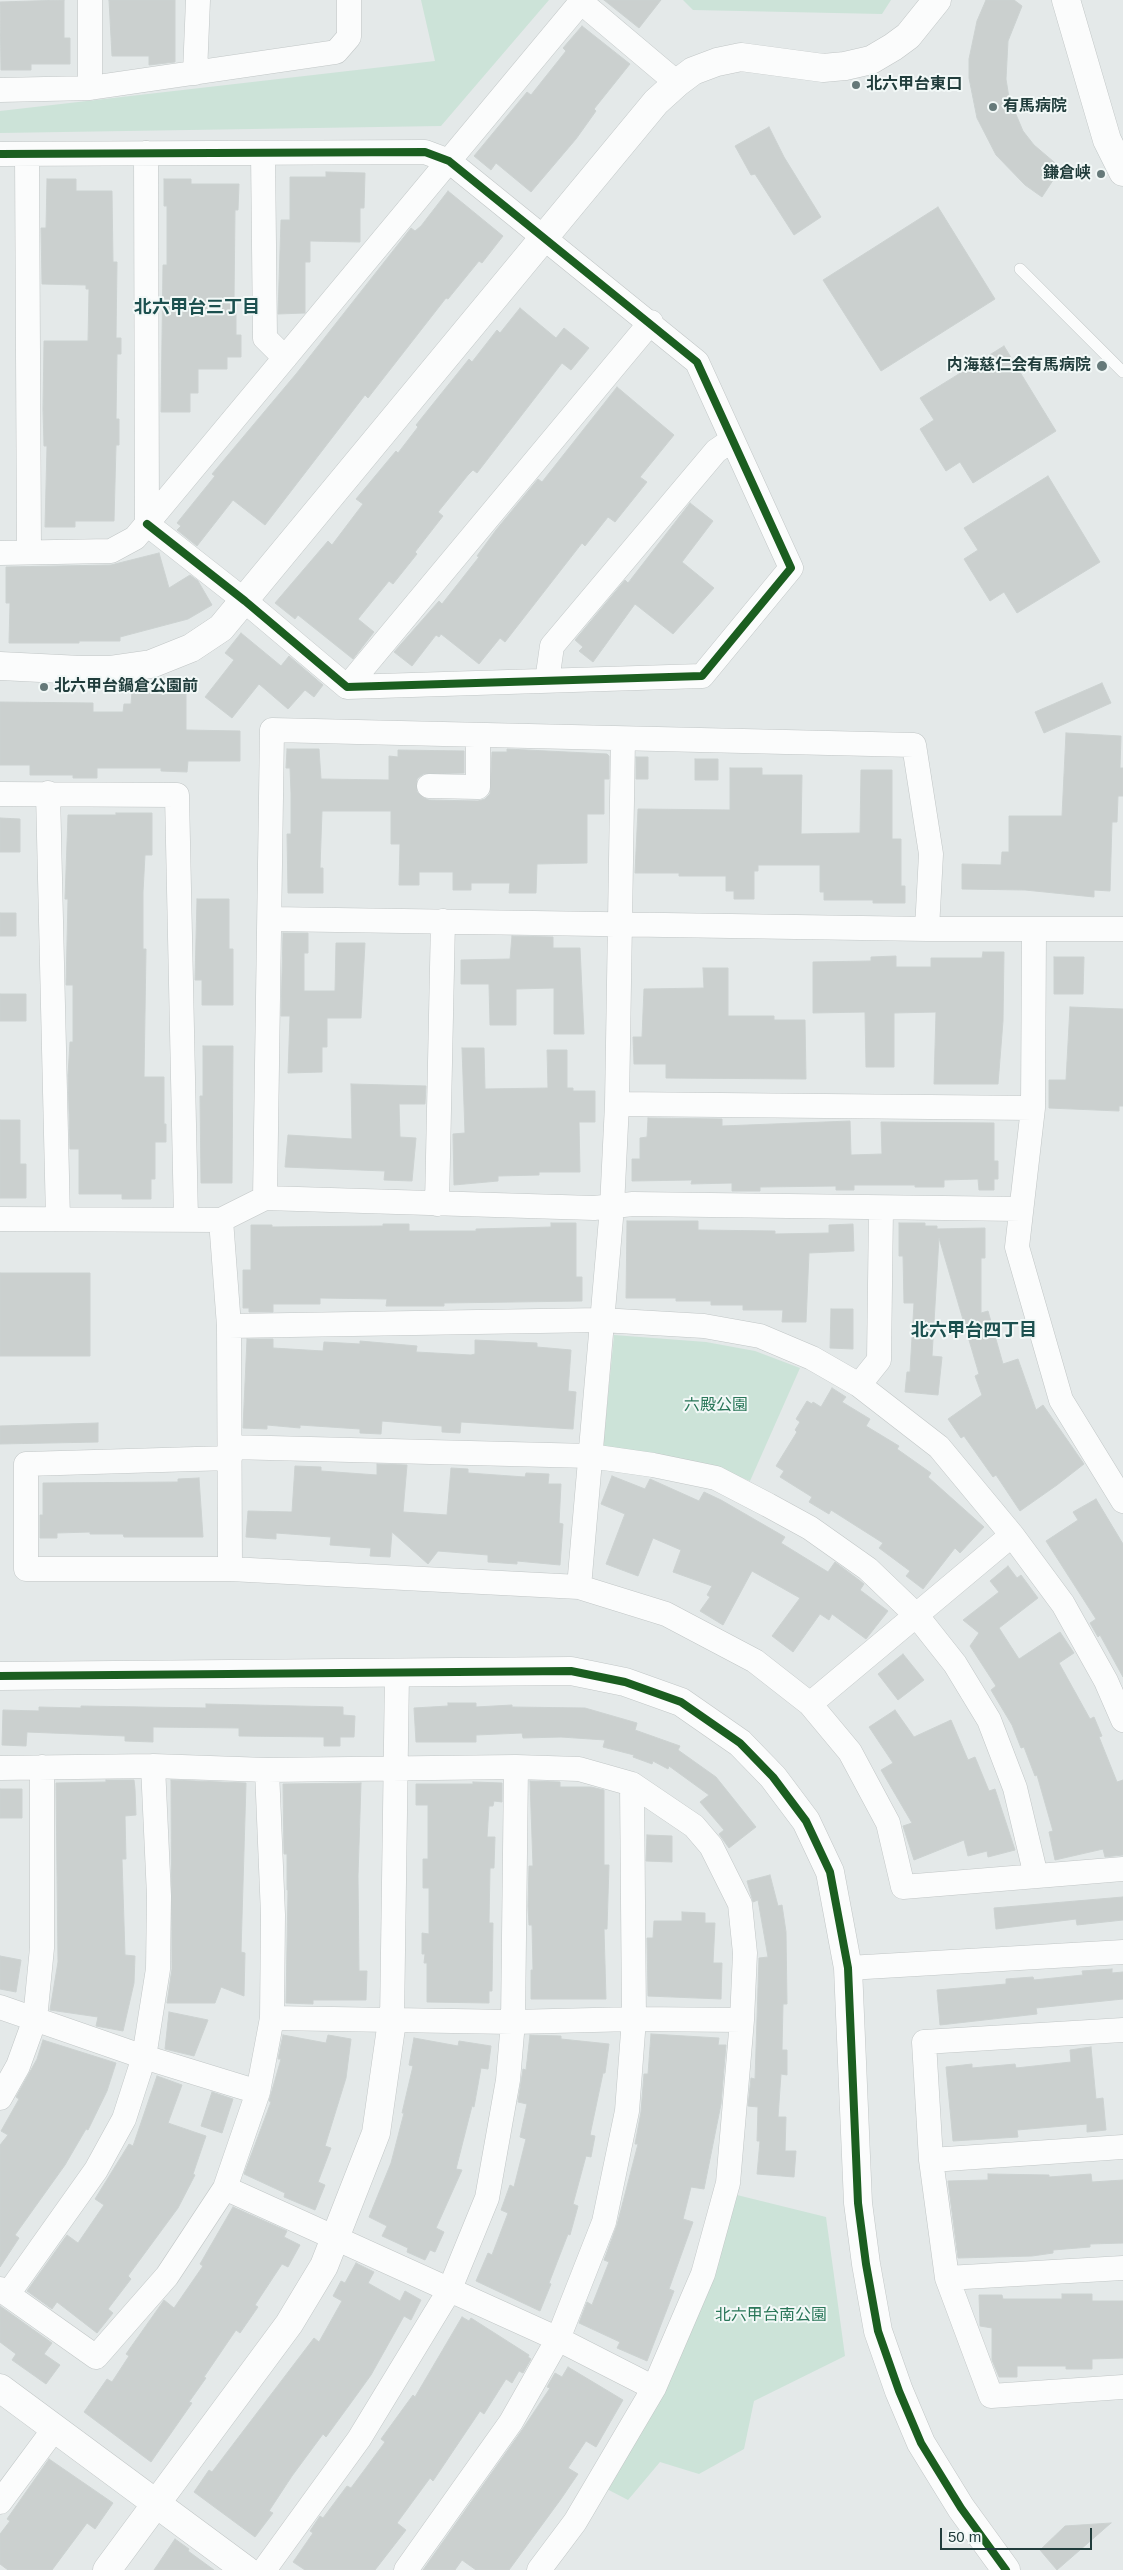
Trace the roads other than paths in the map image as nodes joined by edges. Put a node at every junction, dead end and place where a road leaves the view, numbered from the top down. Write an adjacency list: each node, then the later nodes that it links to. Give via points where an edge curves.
1 (90, 0): 8 (street)
2 (198, 0): 6 (street)
3 (349, 0): 6 (street, via 349,37 336,52)
4 (937, 0): 7 (street, via 908,36 871,60 823,68 741,57 717,62)
5 (1066, 0): 15 (street, via 1107,140)
6 (195, 73): 8 (street)
7 (677, 83): 14 (street, via 581,2); 16 (street, via 656,102)
8 (90, 88): 9 (street)
9 (0, 90)
10 (146, 153): 11 (street); 13 (street); 22 (street)
11 (263, 153): 14 (street, via 425,152); 19 (street, via 265,338)
12 (0, 154): 13 (street)
13 (27, 154): 23 (street)
14 (449, 162): 16 (street); 19 (street)
15 (1123, 172)
16 (544, 238): 18 (street); 25 (street)
17 (1020, 269): 20 (lane)
18 (651, 322): 21 (street, via 697,362); 28 (street)
19 (285, 358): 22 (street)
20 (1123, 372)
21 (732, 440): 27 (street, via 716,452 552,646); 27 (street, via 791,568 702,676)
22 (147, 524): 23 (street, via 135,538 111,551); 25 (street)
23 (29, 552): 24 (street)
24 (0, 553)
25 (245, 602): 26 (street, via 221,628 191,648 151,664 109,670); 28 (street)
26 (0, 666)
27 (547, 681): 28 (street)
28 (347, 687)
29 (478, 735): 30 (street); 31 (street, via 478,786); 34 (street, via 272,730)
30 (623, 739): 36 (street); 37 (street, via 914,745 931,854)
31 (429, 786)
32 (48, 793): 33 (street); 48 (street); 49 (street, via 177,794)
33 (0, 794)
34 (271, 919): 35 (street); 42 (street)
35 (443, 921): 36 (street); 43 (street)
36 (621, 923): 37 (street); 40 (street)
37 (927, 929): 38 (street)
38 (1034, 930): 39 (street); 41 (street)
39 (1123, 930)
40 (617, 1104): 41 (street); 44 (street)
41 (1033, 1108): 46 (street)
42 (265, 1198): 43 (street); 50 (street)
43 (437, 1204): 44 (street)
44 (612, 1207): 45 (street, via 633,1204); 51 (street)
45 (881, 1209): 46 (street); 53 (street, via 879,1360)
46 (1021, 1209): 56 (street, via 1016,1247 1061,1400)
47 (0, 1219): 48 (street)
48 (58, 1219): 49 (street)
49 (186, 1219): 50 (street)
50 (221, 1220): 52 (street)
51 (602, 1320): 52 (street); 53 (street, via 704,1326 760,1336 812,1358); 55 (street)
52 (229, 1326): 54 (street)
53 (859, 1385): 57 (street, via 939,1447)
54 (230, 1452): 55 (street); 58 (street); 58 (street, via 26,1464 26,1569)
55 (590, 1456): 59 (street); 60 (street, via 716,1478 810,1528 868,1569)
56 (1123, 1501)
57 (1012, 1535): 60 (street); 64 (street, via 1063,1604)
58 (230, 1569): 59 (street)
59 (579, 1587): 63 (street, via 666,1614 712,1636 755,1661)
60 (917, 1616): 63 (street); 73 (street, via 955,1664 989,1720 1015,1788)
61 (396, 1673): 62 (street); 69 (street); 75 (street, via 571,1671 625,1682 681,1702 740,1743 773,1777 806,1820 830,1872)
62 (0, 1676)
63 (810, 1704): 73 (street, via 850,1752 888,1823 903,1887)
64 (1123, 1720)
65 (152, 1766): 66 (street); 70 (street); 84 (street, via 159,1896 158,1969)
66 (42, 1767): 68 (street); 77 (street, via 42,1948)
67 (516, 1767): 69 (street); 71 (street, via 579,1769); 82 (street)
68 (0, 1768)
69 (394, 1768): 70 (street); 81 (street)
70 (267, 1770): 78 (street, via 273,1915)
71 (632, 1784): 79 (street); 80 (street, via 694,1826 711,1846 726,1873 740,1904 745,1953)
72 (1123, 1870): 73 (street)
73 (1036, 1876)
74 (1123, 1952): 75 (street)
75 (848, 1968): 107 (street, via 858,2203 878,2331 921,2444 961,2508)
76 (0, 2007): 77 (street)
77 (35, 2018): 84 (street); 86 (street, via 18,2066)
78 (272, 2018): 81 (street); 85 (street)
79 (634, 2019): 80 (street); 82 (street); 95 (street, via 627,2111 604,2222)
80 (742, 2020): 98 (street, via 728,2183 703,2274)
81 (392, 2021): 82 (street); 90 (street, via 376,2134)
82 (513, 2022): 93 (street, via 508,2080 487,2198)
83 (1123, 2030): 88 (street, via 924,2042)
84 (144, 2057): 85 (street); 94 (street, via 124,2118 96,2170)
85 (258, 2092): 89 (street)
86 (0, 2098)
87 (1123, 2147): 88 (street)
88 (931, 2160): 92 (street)
89 (224, 2188): 90 (street); 94 (street, via 167,2276 96,2357)
90 (336, 2239): 93 (street); 101 (street, via 324,2266 289,2324)
91 (1123, 2268): 92 (street)
92 (947, 2278): 96 (street, via 992,2396)
93 (449, 2291): 95 (street); 104 (street, via 359,2439)
94 (4, 2292)
95 (558, 2339): 98 (street); 105 (street, via 511,2422)
96 (1123, 2387)
97 (0, 2388): 99 (street)
98 (654, 2388): 106 (street, via 575,2522)
99 (55, 2428): 100 (street); 101 (street)
100 (0, 2502)
101 (156, 2506): 102 (street); 103 (street)
102 (107, 2570)
103 (246, 2570)
104 (264, 2570)
105 (406, 2570)
106 (539, 2570)
107 (1006, 2570)

